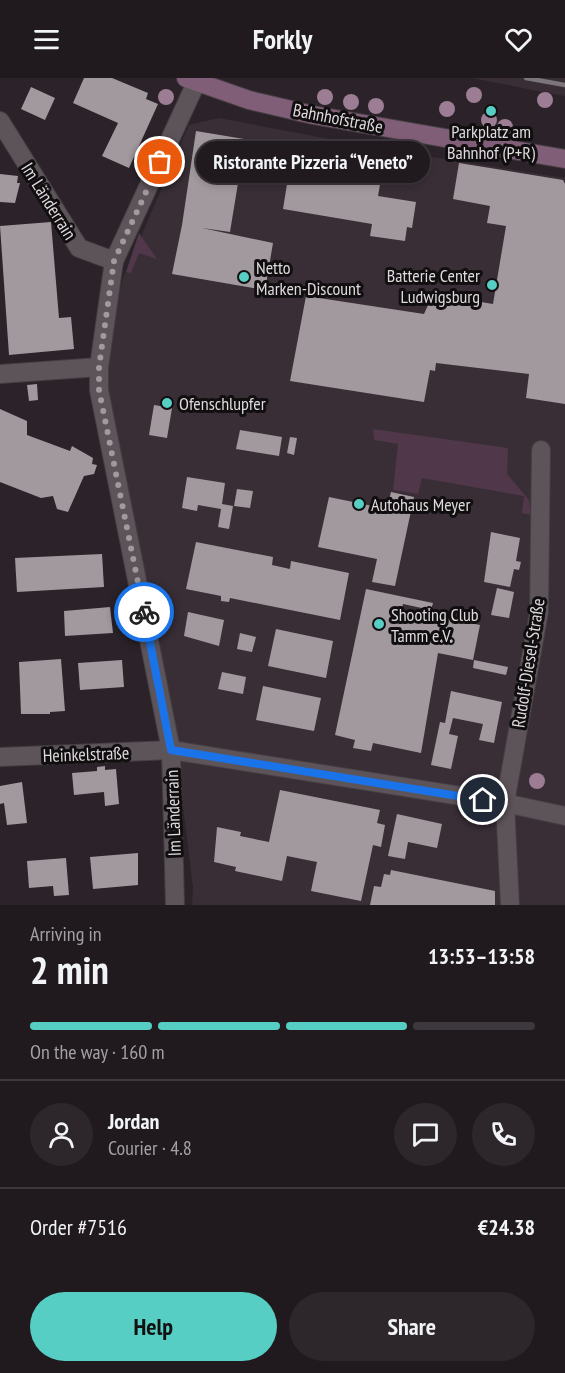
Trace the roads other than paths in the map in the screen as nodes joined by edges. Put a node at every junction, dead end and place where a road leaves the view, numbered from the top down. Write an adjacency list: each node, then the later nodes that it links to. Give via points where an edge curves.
1 (191, 80): 3 (main road, Bahnhofstraße, via 249,100 313,115); 4 (street, Im Länderrain)
2 (0, 121): 4 (street, Im Länderrain, via 79,248)
3 (565, 159)
4 (114, 261): 5 (street, Im Länderrain)
5 (99, 367): 6 (street); 8 (street, Im Länderrain, via 99,390)
6 (0, 374)
7 (541, 450): 10 (street, Rudolf-Diesel-Straße, via 539,612)
8 (171, 750): 9 (street, Heinkelstraße); 10 (street, Heinkelstraße); 12 (street, Im Länderrain)
9 (0, 757)
10 (505, 803): 11 (street, Heinkelstraße); 13 (street, Rudolf-Diesel-Straße)
11 (565, 816)
12 (175, 905)
13 (510, 905)

